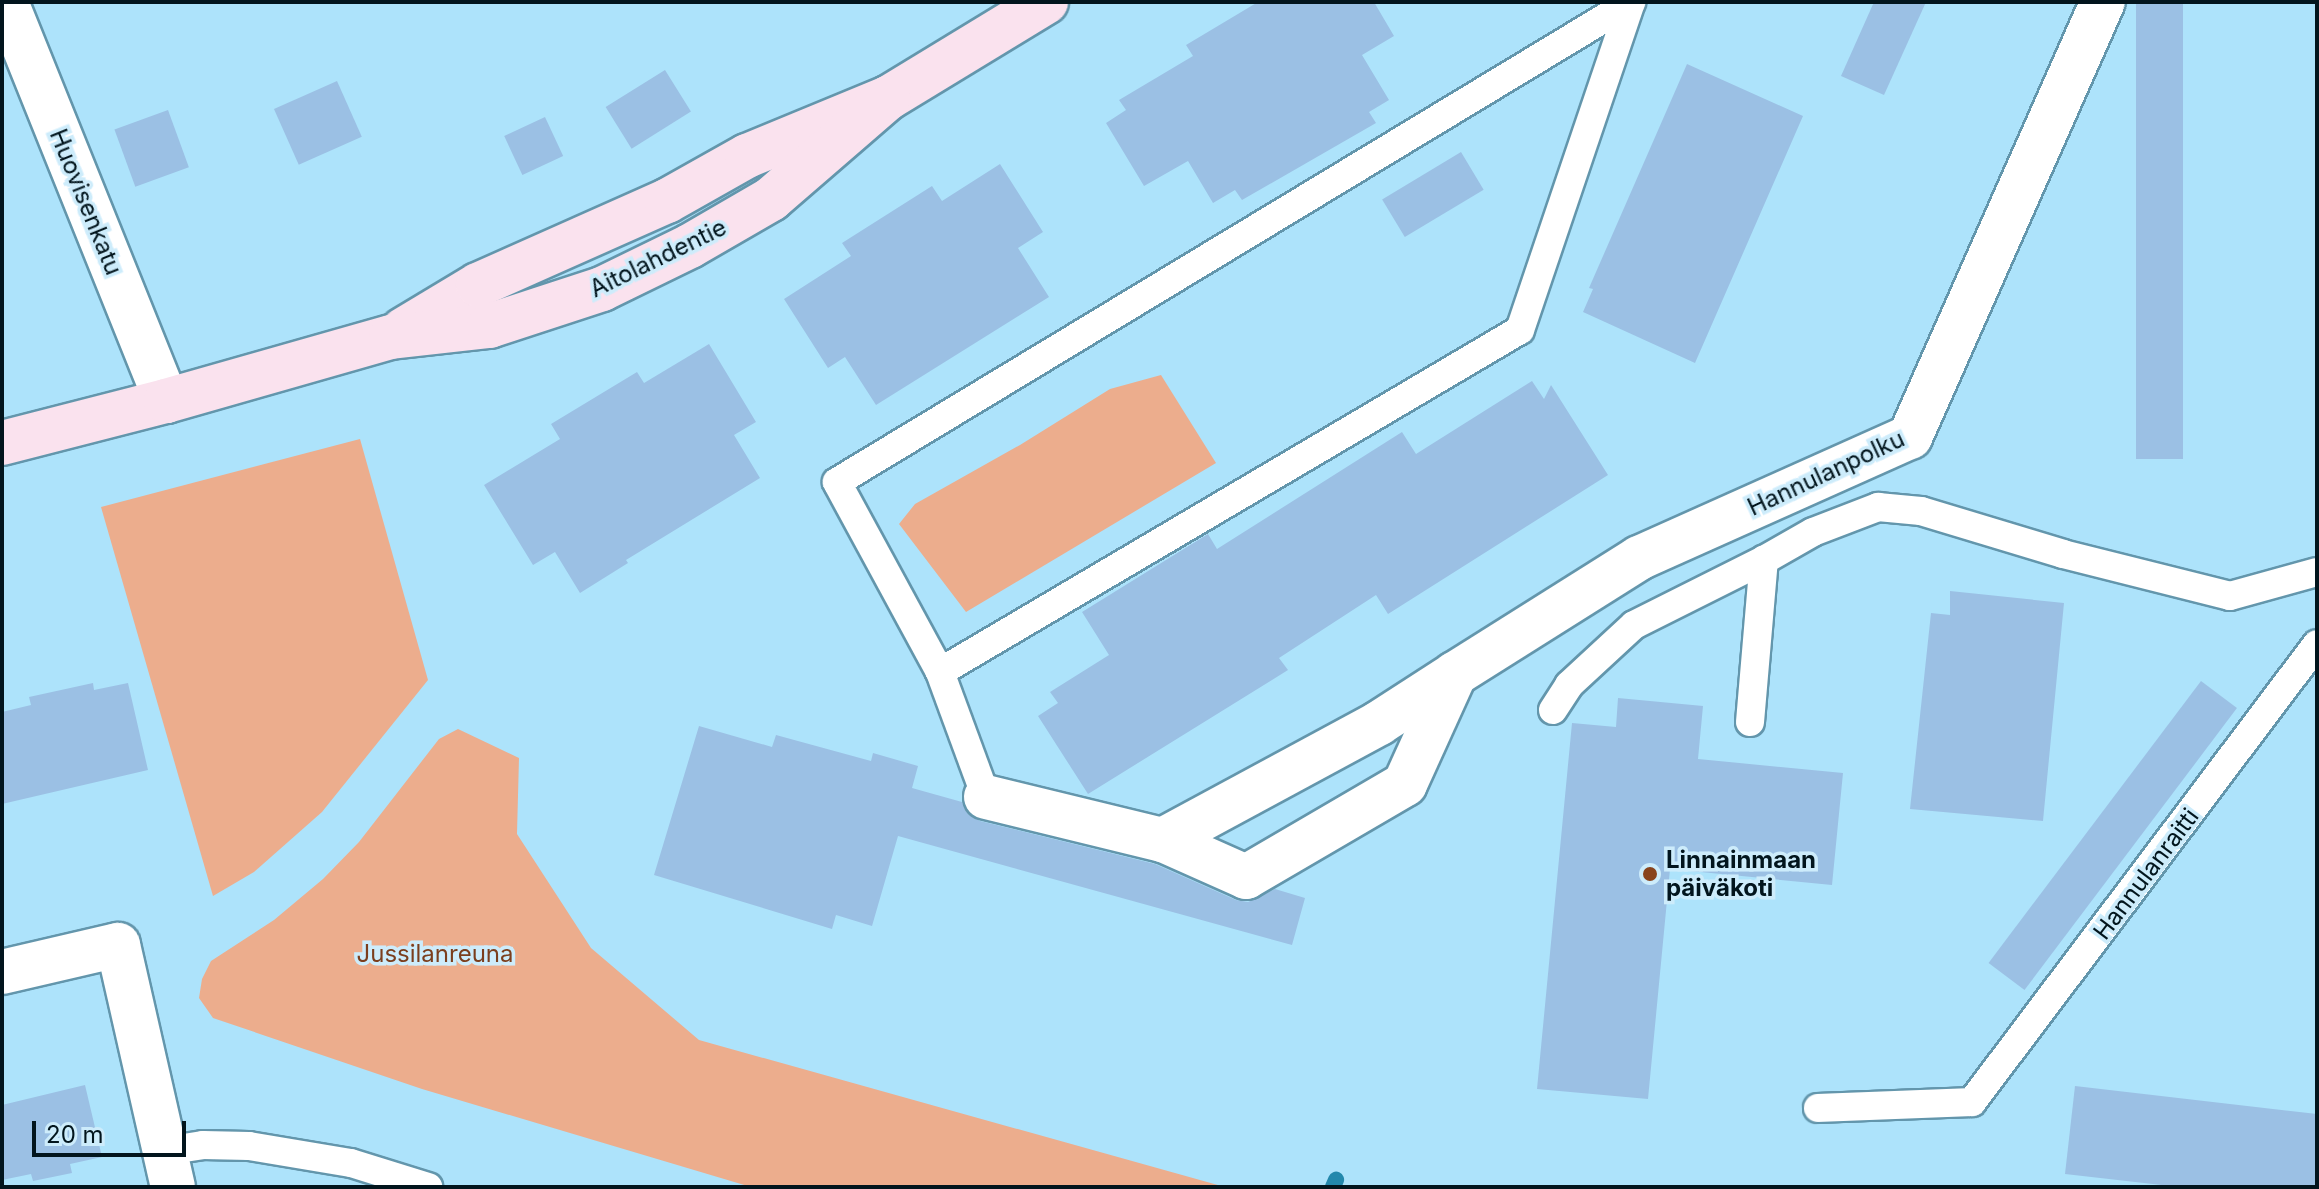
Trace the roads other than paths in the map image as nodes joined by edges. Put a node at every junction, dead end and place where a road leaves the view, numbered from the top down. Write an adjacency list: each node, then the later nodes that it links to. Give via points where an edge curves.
1 (6, 2): 5 (street, Huovisenkatu)
2 (1046, 2): 5 (main road, Aitolahdentie, via 888,98 747,156 667,201 478,285 391,337)
3 (1631, 2): 10 (lane, via 1520,330); 10 (lane, via 837,482)
4 (2103, 2): 11 (street, Hannulanpolku, via 1910,437 1639,558)
5 (166, 401): 6 (main road, Aitolahdentie)
6 (2, 443)
7 (1764, 560): 8 (lane, via 1813,532 1878,507 1921,511 2230,596); 12 (lane, via 1634,625 1569,685); 13 (lane)
8 (2317, 572)
9 (2317, 644): 17 (lane, Hannulanraitti, via 1972,1102)
10 (940, 672): 14 (lane)
11 (1455, 674): 15 (street, Hannulanpolku, via 1379,723); 15 (street, via 1405,784 1246,877)
12 (1553, 710)
13 (1750, 722)
14 (986, 797): 15 (street)
15 (1163, 840)
16 (2, 972): 18 (street, via 118,945)
17 (1818, 1108)
18 (169, 1169): 19 (lane, via 203,1145 249,1146 351,1163)
19 (428, 1187)

